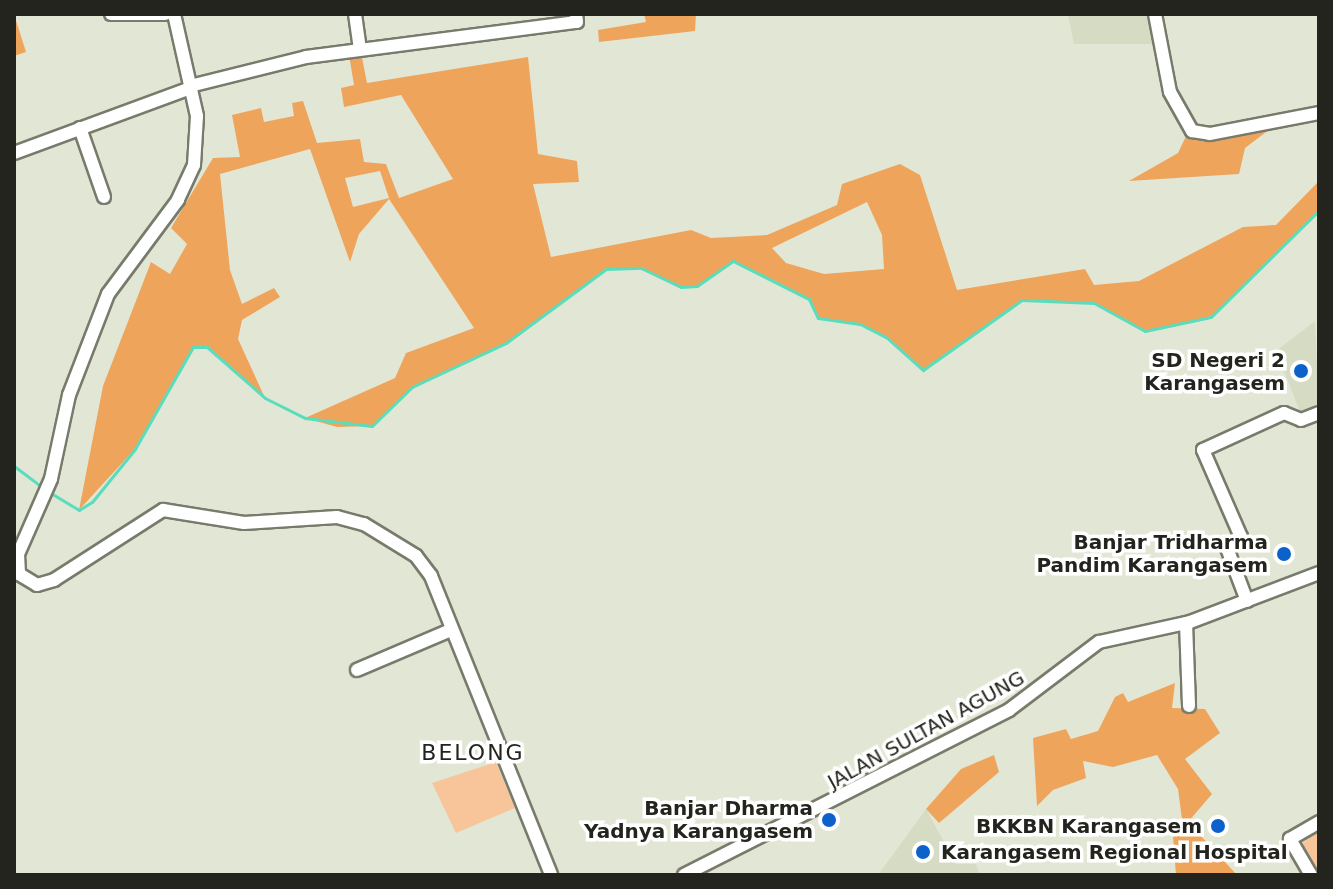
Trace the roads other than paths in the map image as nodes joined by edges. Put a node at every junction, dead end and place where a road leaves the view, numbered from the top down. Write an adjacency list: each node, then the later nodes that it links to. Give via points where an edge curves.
1 (111, 14): 2 (street, via 112,20)
2 (165, 14)
3 (174, 14): 8 (street)
4 (355, 14): 7 (street)
5 (576, 14): 7 (street, via 577,22)
6 (1155, 14): 9 (street, via 1170,92 1192,131 1210,134)
7 (360, 50): 8 (street)
8 (191, 87): 10 (street); 17 (street, via 198,133 194,165 178,200 108,294 69,395 51,479 16,562 34,585 54,580 131,524 163,510 244,523 337,517 364,524 416,556)
9 (1319, 113)
10 (80, 128): 11 (street); 12 (street)
11 (14, 153)
12 (104, 197)
13 (1319, 413): 15 (street, via 1301,420 1284,413 1203,450 1241,537 1227,548)
14 (1319, 573): 15 (street, JALAN SULTAN AGUNG)
15 (1247, 601): 16 (street, JALAN SULTAN AGUNG)
16 (1186, 623): 19 (street); 22 (street, JALAN SULTAN AGUNG, via 1099,642 1009,710)
17 (451, 630): 18 (street); 21 (street)
18 (357, 670)
19 (1189, 706)
20 (1319, 822): 23 (street, via 1290,839)
21 (551, 875)
22 (684, 875)
23 (1311, 875)

